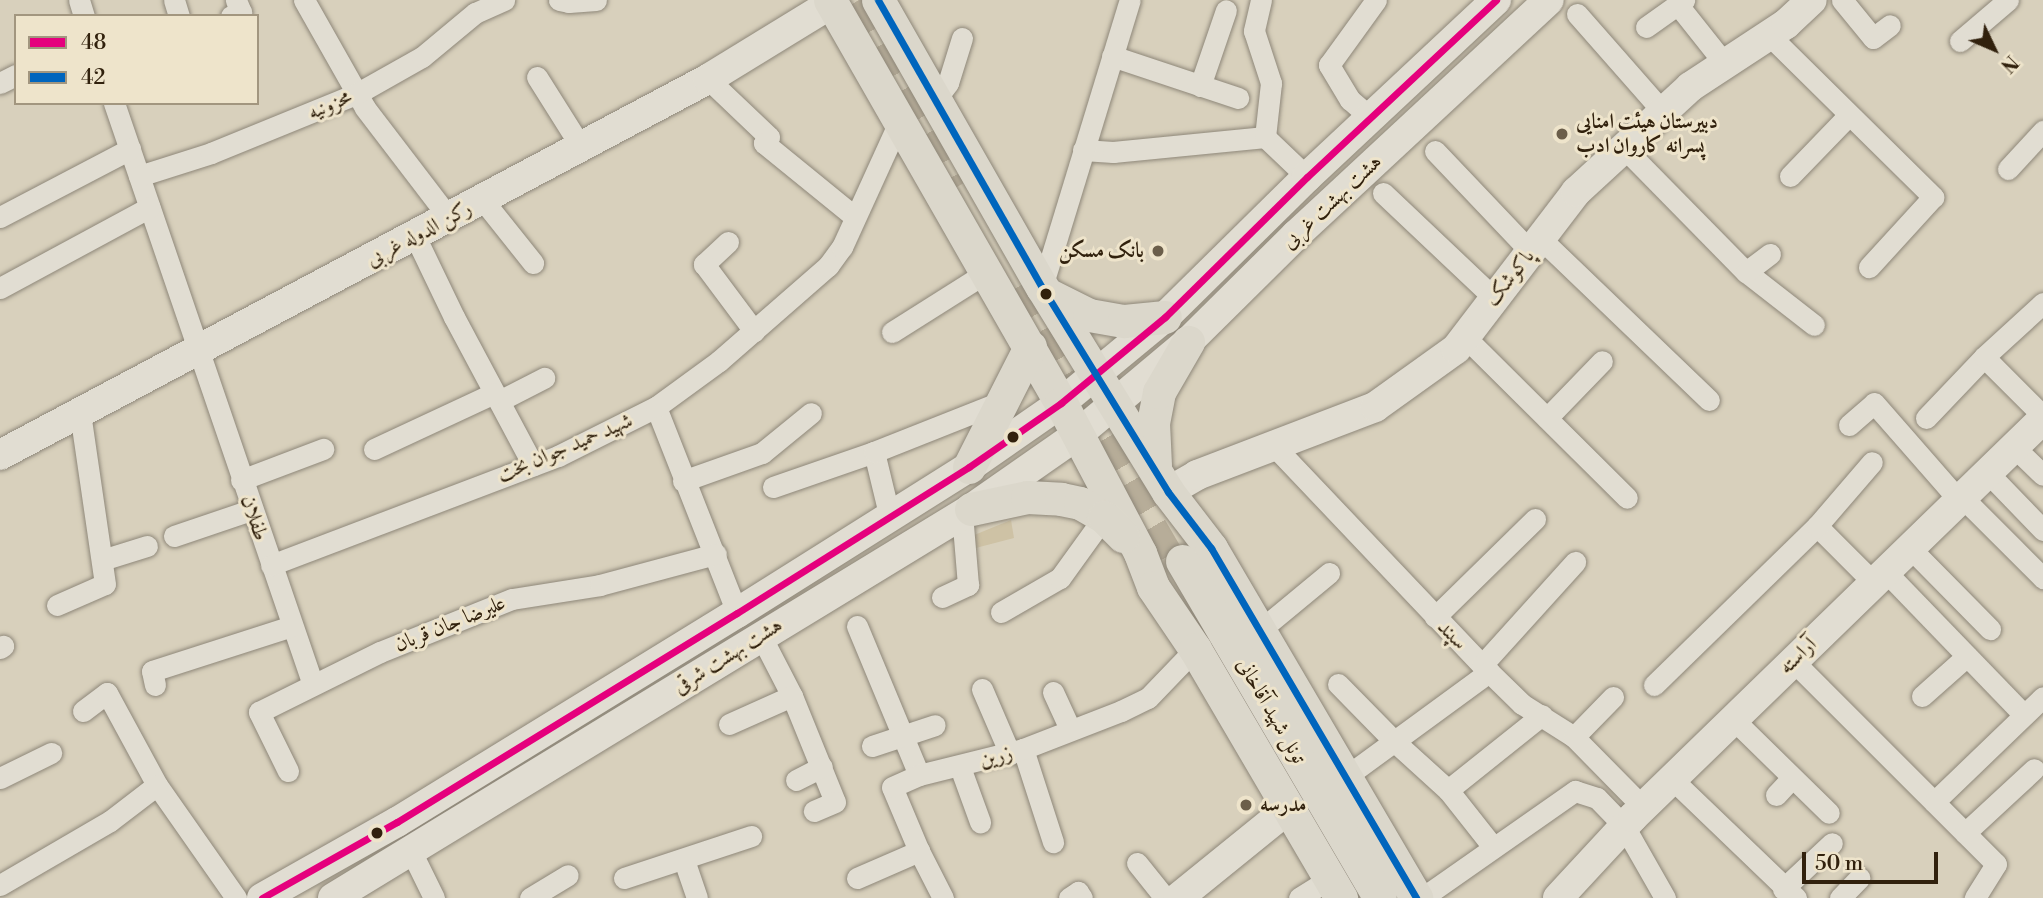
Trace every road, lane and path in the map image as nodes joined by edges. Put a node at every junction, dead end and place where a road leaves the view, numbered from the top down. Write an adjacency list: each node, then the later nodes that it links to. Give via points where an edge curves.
1 (236, 0): 18 (street, via 241,12)
2 (303, 0): 30 (street)
3 (504, 0): 30 (street, محزونیه, via 475,13 422,57)
4 (559, 0): 5 (street)
5 (596, 0)
6 (878, 0): 32 (main road)
7 (1130, 0): 25 (street)
8 (1261, 0): 39 (street, via 1254,31 1271,83)
9 (1376, 0): 36 (street, via 1329,65 1350,100)
10 (1496, 0): 36 (main road, هشت بهشت غربی)
11 (1549, 0): 72 (main road, هشت بهشت غربی)
12 (1842, 0): 20 (street, via 1873,38)
13 (2008, 0): 24 (street)
14 (831, 2): 28 (main road, رکن الدوله غربی); 37 (main road)
15 (1681, 2): 21 (street); 26 (street)
16 (1804, 3): 22 (main road, پاکوشک)
17 (1226, 9): 29 (street)
18 (236, 14)
19 (1577, 14): 34 (street)
20 (1890, 25)
21 (1646, 27)
22 (1769, 35): 26 (main road, پاکوشک); 35 (street)
23 (962, 38): 32 (street, via 948,83)
24 (1960, 41)
25 (1112, 56): 29 (street); 43 (street)
26 (1725, 64): 34 (main road, پاکوشک)
27 (537, 77): 40 (street)
28 (708, 79): 40 (main road, رکن الدوله غربی); 52 (street, via 769,136 764,143)
29 (1200, 86): 31 (street)
30 (358, 93): 46 (street, محزونیه, via 211,153); 54 (street)
31 (1238, 98)
32 (936, 99): 64 (main road)
33 (115, 105): 42 (street, طفلان)
34 (1663, 112): 41 (main road, پاکوشک)
35 (1849, 115): 47 (street); 60 (street, via 1934,197)
36 (1371, 118): 48 (main road, هشت بهشت غربی)
37 (900, 120): 52 (street, شهید حمید جوان بخت); 61 (main road)
38 (2043, 131): 45 (street)
39 (1265, 137): 43 (street, via 1113,152); 48 (street)
40 (581, 147): 50 (main road, رکن الدوله غربی)
41 (1624, 148): 57 (main road, پاکوشک, via 1576,192); 62 (street)
42 (130, 149): 46 (street, طفلان); 53 (street)
43 (1083, 150): 64 (street)
44 (1435, 151): 57 (street)
45 (2008, 169)
46 (139, 176): 51 (street, طفلان)
47 (1790, 176)
48 (1307, 177): 67 (main road, هشت بهشت غربی)
49 (1383, 193): 65 (street)
50 (482, 200): 54 (main road, رکن الدوله غربی); 59 (street)
51 (150, 207): 63 (street); 74 (street, طفلان)
52 (855, 217): 69 (street, شهید حمید جوان بخت, via 828,266)
53 (0, 218)
54 (449, 218): 55 (main road, رکن الدوله غربی)
55 (415, 236): 74 (main road, رکن الدوله غربی); 79 (street)
56 (728, 242): 69 (street, via 704,264)
57 (1535, 245): 65 (main road, پاکوشک); 80 (street)
58 (1770, 254): 62 (street)
59 (533, 263)
60 (1869, 267)
61 (987, 272): 70 (street); 73 (main road)
62 (1745, 272): 68 (street)
63 (0, 288)
64 (1045, 290): 67 (main road, via 1090,315 1124,321); 77 (main road)
65 (1494, 298): 71 (main road, پاکوشک)
66 (2043, 303): 75 (street)
67 (1165, 317): 77 (main road, هشت بهشت غربی)
68 (1814, 325)
69 (754, 331): 84 (street, شهید حمید جوان بخت)
70 (892, 332)
71 (1465, 337): 87 (street); 92 (main road, پاکوشک, via 1456,349 1375,407)
72 (1188, 342): 83 (main road, هشت بهشت غربی); 105 (main road, via 1159,392 1153,423)
73 (1030, 347): 81 (main road); 82 (main road)
74 (197, 351): 85 (main road, رکن الدوله غربی); 103 (street, طفلان)
75 (1984, 357): 88 (street); 89 (street)
76 (1602, 361): 87 (street)
77 (1098, 374): 82 (main road, هشت بهشت شرقی); 83 (main road)
78 (544, 379): 79 (street)
79 (497, 397): 95 (street); 99 (street)
80 (1709, 400)
81 (1000, 402): 96 (street); 100 (main road)
82 (1061, 403): 91 (main road); 100 (main road, هشت بهشت شرقی)
83 (1116, 404): 91 (main road, هشت بهشت شرقی); 105 (main road)
84 (656, 407): 99 (street, شهید حمید جوان بخت); 104 (street)
85 (80, 413): 97 (main road, رکن الدوله غربی); 121 (street)
86 (811, 413): 104 (street, via 762,453)
87 (1547, 418): 107 (street)
88 (1926, 418)
89 (2043, 418): 93 (main road, آراسته)
90 (1849, 425): 108 (street, via 1874,403)
91 (1077, 435): 110 (main road, هشت بهشت شرقی); 119 (main road)
92 (1275, 447): 105 (main road, پاکوشک, via 1197,475); 132 (street, سپند)
93 (2014, 447): 101 (main road, آراسته); 102 (street)
94 (323, 449): 103 (street)
95 (374, 449)
96 (874, 452): 106 (street); 112 (street)
97 (0, 455)
98 (1872, 462): 114 (street)
99 (533, 465): 123 (street, شهید حمید جوان بخت)
100 (969, 467): 112 (main road, هشت بهشت شرقی)
101 (1987, 472): 108 (main road, آراسته); 115 (street)
102 (2043, 475)
103 (241, 480): 109 (street, طفلان)
104 (683, 481): 120 (street)
105 (1162, 482): 124 (main road)
106 (773, 487)
107 (1627, 498)
108 (1960, 498): 118 (main road, آراسته); 127 (street)
109 (251, 510): 116 (street); 123 (street, طفلان)
110 (966, 511): 111 (main road, via 1027,497 1080,503); 128 (street, via 968,585); 137 (main road, هشت بهشت شرقی)
111 (1104, 517): 119 (main road); 130 (street, via 1060,578)
112 (890, 518): 131 (main road, هشت بهشت شرقی)
113 (1535, 519): 132 (street)
114 (1818, 526): 126 (street); 145 (street)
115 (2043, 530)
116 (174, 536)
117 (147, 546): 121 (street)
118 (1910, 548): 126 (main road, آراسته); 135 (street)
119 (1140, 553): 124 (main road)
120 (716, 554): 131 (street); 144 (street, علیرضا جان قربان, via 600,585 512,600 380,652)
121 (103, 560): 129 (street, via 105,584)
122 (1575, 562): 141 (street)
123 (271, 565): 133 (street, طفلان)
124 (1180, 565): 136 (main road); 138 (main road); 212 (main road); 213 (main road, تونل شهید آقاخانی)
125 (1329, 573): 136 (street)
126 (1880, 577): 139 (street); 140 (main road, آراسته)
127 (2043, 578)
128 (942, 597)
129 (57, 605)
130 (1002, 612)
131 (737, 613): 202 (main road, هشت بهشت شرقی, via 397,822)
132 (1435, 617): 141 (street, سپند)
133 (292, 626): 143 (street, via 152,671); 144 (street, طفلان)
134 (857, 626): 159 (street)
135 (1990, 629)
136 (1259, 631): 171 (main road)
137 (761, 636): 148 (street); 190 (main road, هشت بهشت شرقی)
138 (1195, 649): 158 (street, زرین, via 1147,698); 179 (main road)
139 (1967, 656): 149 (street); 154 (street)
140 (1793, 661): 155 (main road, آراسته); 178 (street)
141 (1485, 668): 153 (street, سپند, via 1522,704); 161 (street)
142 (1338, 684): 161 (street)
143 (155, 685)
144 (313, 685): 168 (street, علیرضا جان قربان, via 259,712)
145 (1654, 685)
146 (982, 689): 163 (street)
147 (1053, 692): 158 (street)
148 (792, 696): 156 (street); 165 (street)
149 (1922, 696)
150 (1612, 697): 160 (street)
151 (2043, 697): 154 (street)
152 (83, 711): 175 (street, via 107,694)
153 (1542, 715): 160 (street, سپند); 176 (street)
154 (2024, 715): 178 (street)
155 (1733, 719): 172 (street); 173 (main road, آراسته)
156 (729, 724)
157 (935, 725): 159 (street)
158 (1070, 729): 163 (street, زرین)
159 (904, 734): 162 (street); 169 (street)
160 (1574, 737): 182 (street, سپند)
161 (1395, 742): 171 (street); 176 (street)
162 (872, 746)
163 (1017, 752): 166 (street, زرین); 186 (street)
164 (51, 753): 170 (street)
165 (822, 767): 174 (street); 180 (street, via 835,802)
166 (960, 767): 169 (street, زرین); 183 (street)
167 (2035, 769): 184 (street)
168 (288, 771)
169 (919, 775): 189 (street, زرین, via 892,787)
170 (0, 777)
171 (1344, 778): 214 (main road)
172 (1792, 778): 177 (street); 181 (street)
173 (1672, 779): 182 (main road, آراسته); 200 (street)
174 (796, 780)
175 (157, 785): 197 (street, via 110,821); 201 (street)
176 (1448, 790): 188 (street)
177 (1776, 795)
178 (1934, 802): 184 (street)
179 (1288, 809): 198 (main road); 199 (main road)
180 (814, 811)
181 (1829, 813)
182 (1633, 817): 188 (street, via 1576,791); 215 (main road, آراسته); 216 (street)
183 (980, 822)
184 (1965, 833): 218 (street, via 1996,864)
185 (751, 836): 191 (street)
186 (1054, 842)
187 (1832, 843): 200 (street)
188 (1493, 847): 214 (street)
189 (919, 851): 195 (street); 207 (street, زرین)
190 (412, 853): 203 (main road, هشت بهشت شرقی); 204 (street)
191 (684, 860): 194 (street); 206 (street)
192 (1137, 863): 210 (street)
193 (568, 875): 205 (street)
194 (625, 878)
195 (857, 878)
196 (1859, 878): 217 (street)
197 (0, 885)
198 (1336, 889): 211 (street)
199 (1193, 893)
200 (1790, 893)
201 (236, 898)
202 (262, 898)
203 (333, 898)
204 (434, 898)
205 (530, 898)
206 (697, 898)
207 (943, 898)
208 (1069, 898): 209 (street, via 1078,892)
209 (1082, 898)
210 (1165, 898)
211 (1299, 898)
212 (1365, 898)
213 (1380, 898)
214 (1419, 898)
215 (1558, 898)
216 (1665, 898)
217 (1840, 898)
218 (1975, 898)

